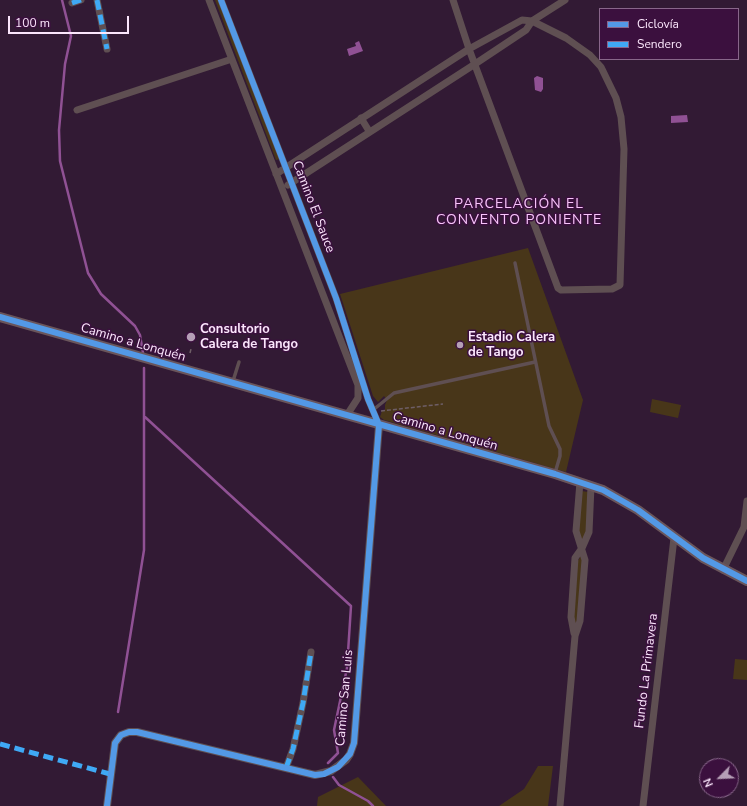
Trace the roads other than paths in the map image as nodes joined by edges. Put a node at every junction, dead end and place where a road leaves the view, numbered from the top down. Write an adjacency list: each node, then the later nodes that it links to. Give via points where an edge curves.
1 (81, 0): 7 (street)
2 (97, 0): 9 (street)
3 (209, 0): 11 (street, Camino El Sauce)
4 (221, 0): 16 (street, Camino El Sauce)
5 (453, 0): 10 (street)
6 (565, 0): 8 (street)
7 (72, 3)
8 (532, 21): 10 (street, via 522,20); 12 (street, via 526,30); 12 (street, via 566,38 590,55 601,67 616,98 624,149 618,287 561,290 558,288)
9 (107, 49)
10 (469, 49): 12 (street); 14 (street)
11 (232, 59): 13 (street); 17 (street, Camino El Sauce)
12 (475, 64): 15 (street)
13 (77, 110)
14 (361, 118): 15 (street); 16 (street)
15 (369, 132): 18 (street)
16 (285, 167): 17 (street); 18 (street, Camino El Sauce)
17 (276, 174): 19 (street, Camino El Sauce)
18 (291, 182): 19 (street); 26 (street, Camino El Sauce, via 336,298)
19 (282, 188): 25 (street, Camino El Sauce, via 358,385)
20 (515, 263): 23 (lane)
21 (0, 317): 24 (main road, Camino a Lonquén)
22 (238, 362): 24 (lane)
23 (535, 362): 27 (lane, via 394,393); 30 (lane, via 549,426 560,449)
24 (232, 382): 28 (main road, Camino a Lonquén)
25 (358, 398): 26 (street); 28 (street)
26 (368, 399): 27 (street, Camino El Sauce)
27 (373, 410): 29 (street, Camino El Sauce)
28 (347, 416): 29 (main road, Camino a Lonquén)
29 (379, 425): 30 (main road, Camino a Lonquén); 39 (street, Camino San Luis, via 354,743 346,760 324,774 315,775)
30 (555, 474): 31 (main road, Camino a Lonquén)
31 (580, 482): 32 (main road, Camino a Lonquén); 35 (street, via 576,531)
32 (591, 486): 34 (main road, Camino a Lonquén, via 626,502); 35 (street, via 589,532)
33 (747, 501): 36 (street, via 744,527)
34 (674, 538): 36 (main road, Camino a Lonquén); 42 (street, Fundo La Primavera)
35 (582, 548): 41 (street, via 585,560 580,620 575,636)
36 (723, 570): 37 (main road, Camino a Lonquén)
37 (747, 581)
38 (311, 652): 39 (street, via 303,703)
39 (286, 768): 40 (street, Camino San Luis, via 129,732 121,735 115,742)
40 (107, 806)
41 (560, 806)
42 (643, 806)

